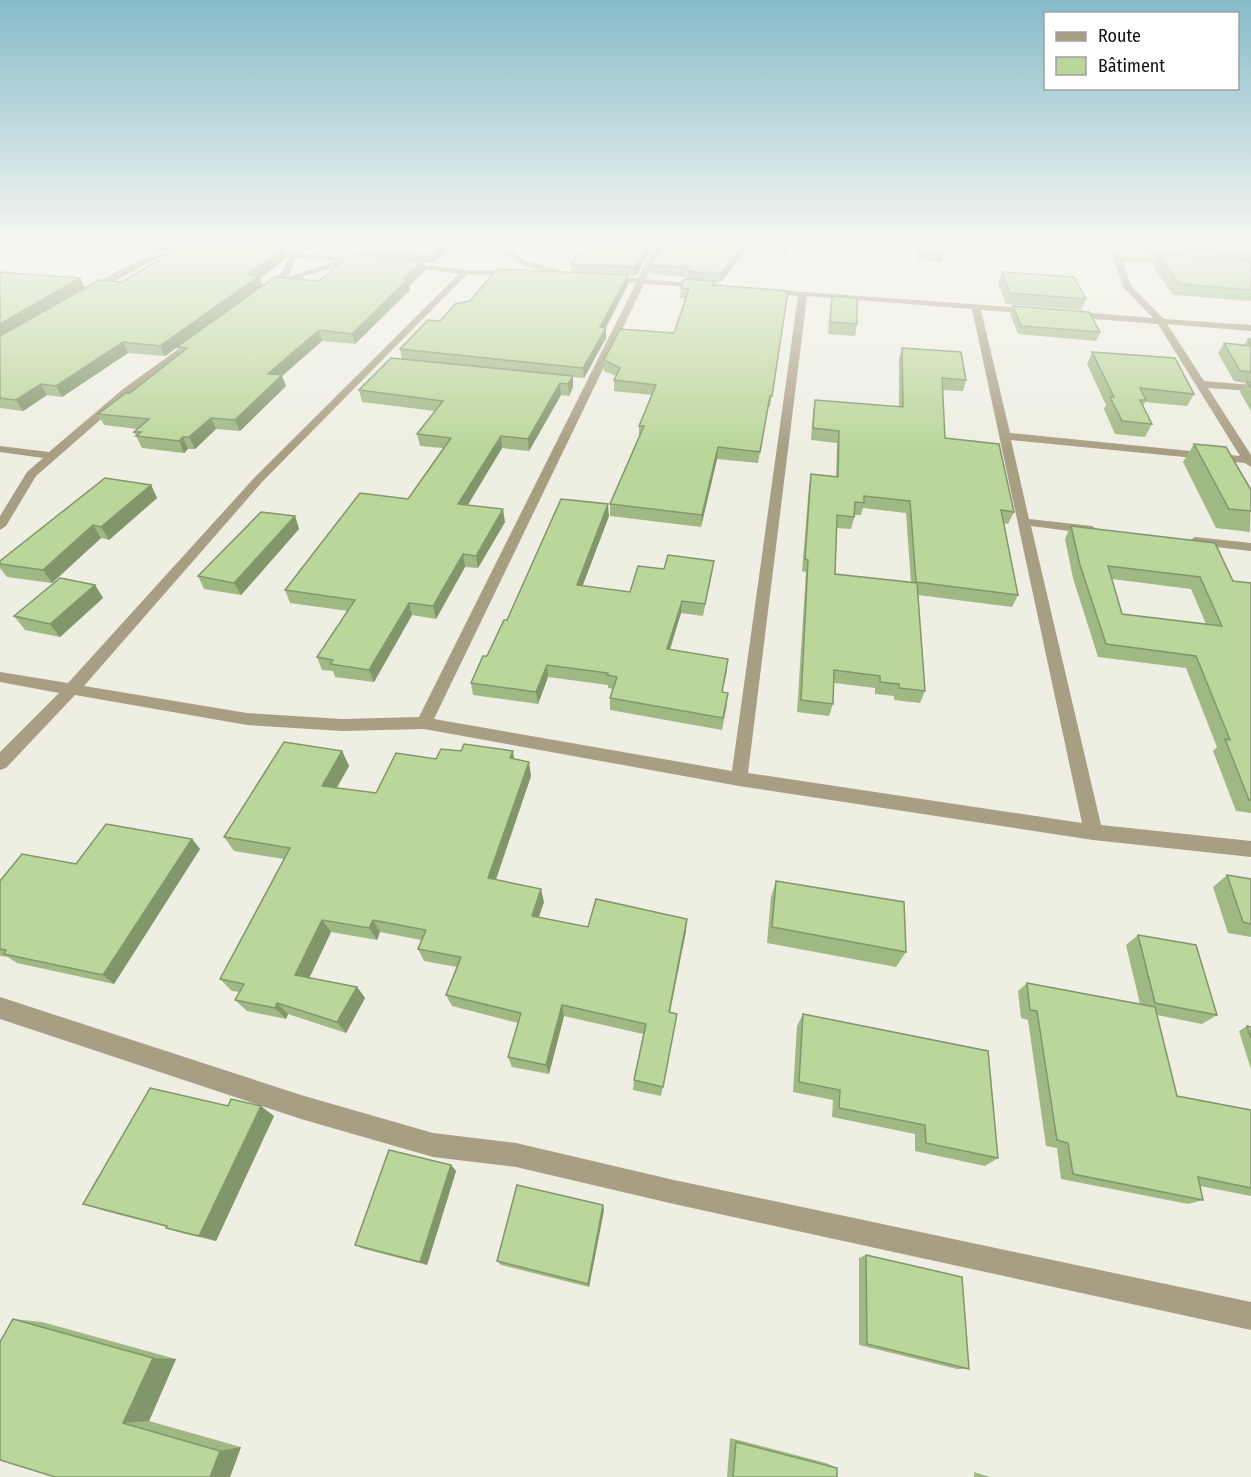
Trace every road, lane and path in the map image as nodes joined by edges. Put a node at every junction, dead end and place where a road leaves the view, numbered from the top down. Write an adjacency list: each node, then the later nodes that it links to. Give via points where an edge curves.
1 (427, 313): 22 (street, via 259,480)
2 (622, 313): 23 (street, via 584,383)
3 (800, 313): 25 (street)
4 (977, 313): 12 (street)
5 (1057, 313): 7 (street)
6 (1153, 313): 7 (street)
7 (1161, 321): 8 (street); 10 (street)
8 (1251, 328)
9 (204, 334): 14 (street, via 127,391)
10 (1201, 384): 11 (street); 15 (street)
11 (1251, 388)
12 (1006, 436): 15 (street); 16 (street)
13 (0, 449): 14 (street)
14 (52, 456): 17 (street, via 31,474)
15 (1250, 461)
16 (1026, 522): 18 (street); 26 (street)
17 (0, 526)
18 (1109, 532)
19 (1180, 540): 20 (street)
20 (1251, 547)
21 (0, 677): 22 (street)
22 (72, 690): 23 (street, via 247,719 342,725); 24 (street)
23 (424, 723): 25 (street)
24 (0, 763)
25 (739, 779): 26 (street)
26 (1093, 832): 27 (street)
27 (1251, 849)
28 (0, 1008): 29 (street, via 301,1107 433,1145 516,1155)
29 (1251, 1316)

